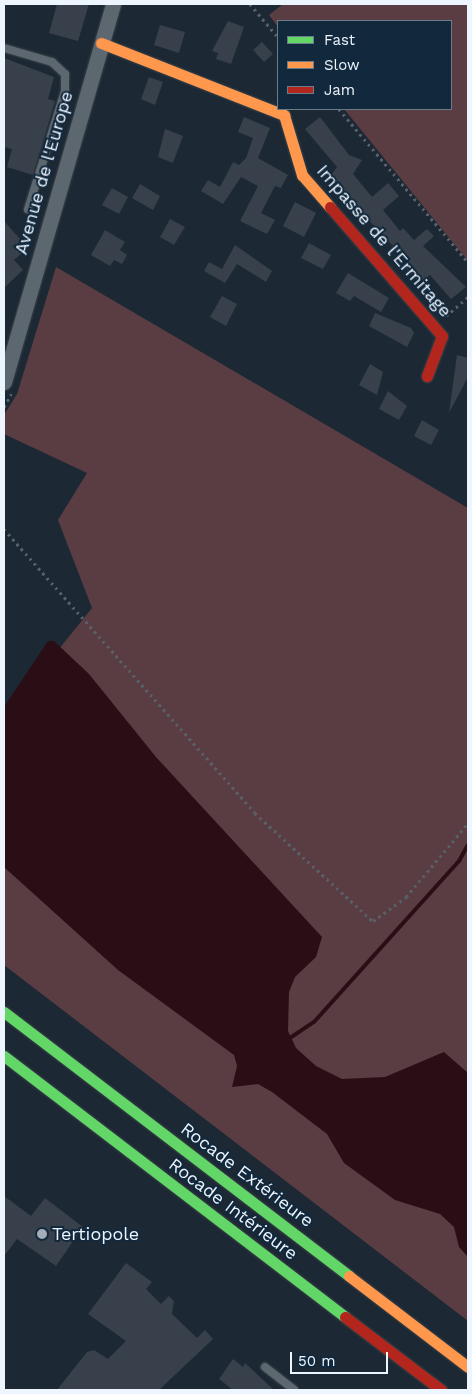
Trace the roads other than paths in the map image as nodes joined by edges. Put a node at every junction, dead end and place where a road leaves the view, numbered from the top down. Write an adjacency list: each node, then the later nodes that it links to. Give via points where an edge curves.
1 (112, 4): 2 (street, Avenue de l'Europe)
2 (101, 43): 5 (main road, Impasse de l'Ermitage, via 284,115 302,175 442,336); 6 (street, Avenue de l'Europe)
3 (4, 48): 4 (lane, via 52,62 65,74 65,91)
4 (28, 209)
5 (427, 376)
6 (4, 382)
7 (4, 1012): 9 (main road, Rocade Extérieure)
8 (4, 1056): 12 (main road, Rocade Intérieure)
9 (468, 1366)
10 (265, 1367): 11 (lane)
11 (294, 1390)
12 (441, 1390)

